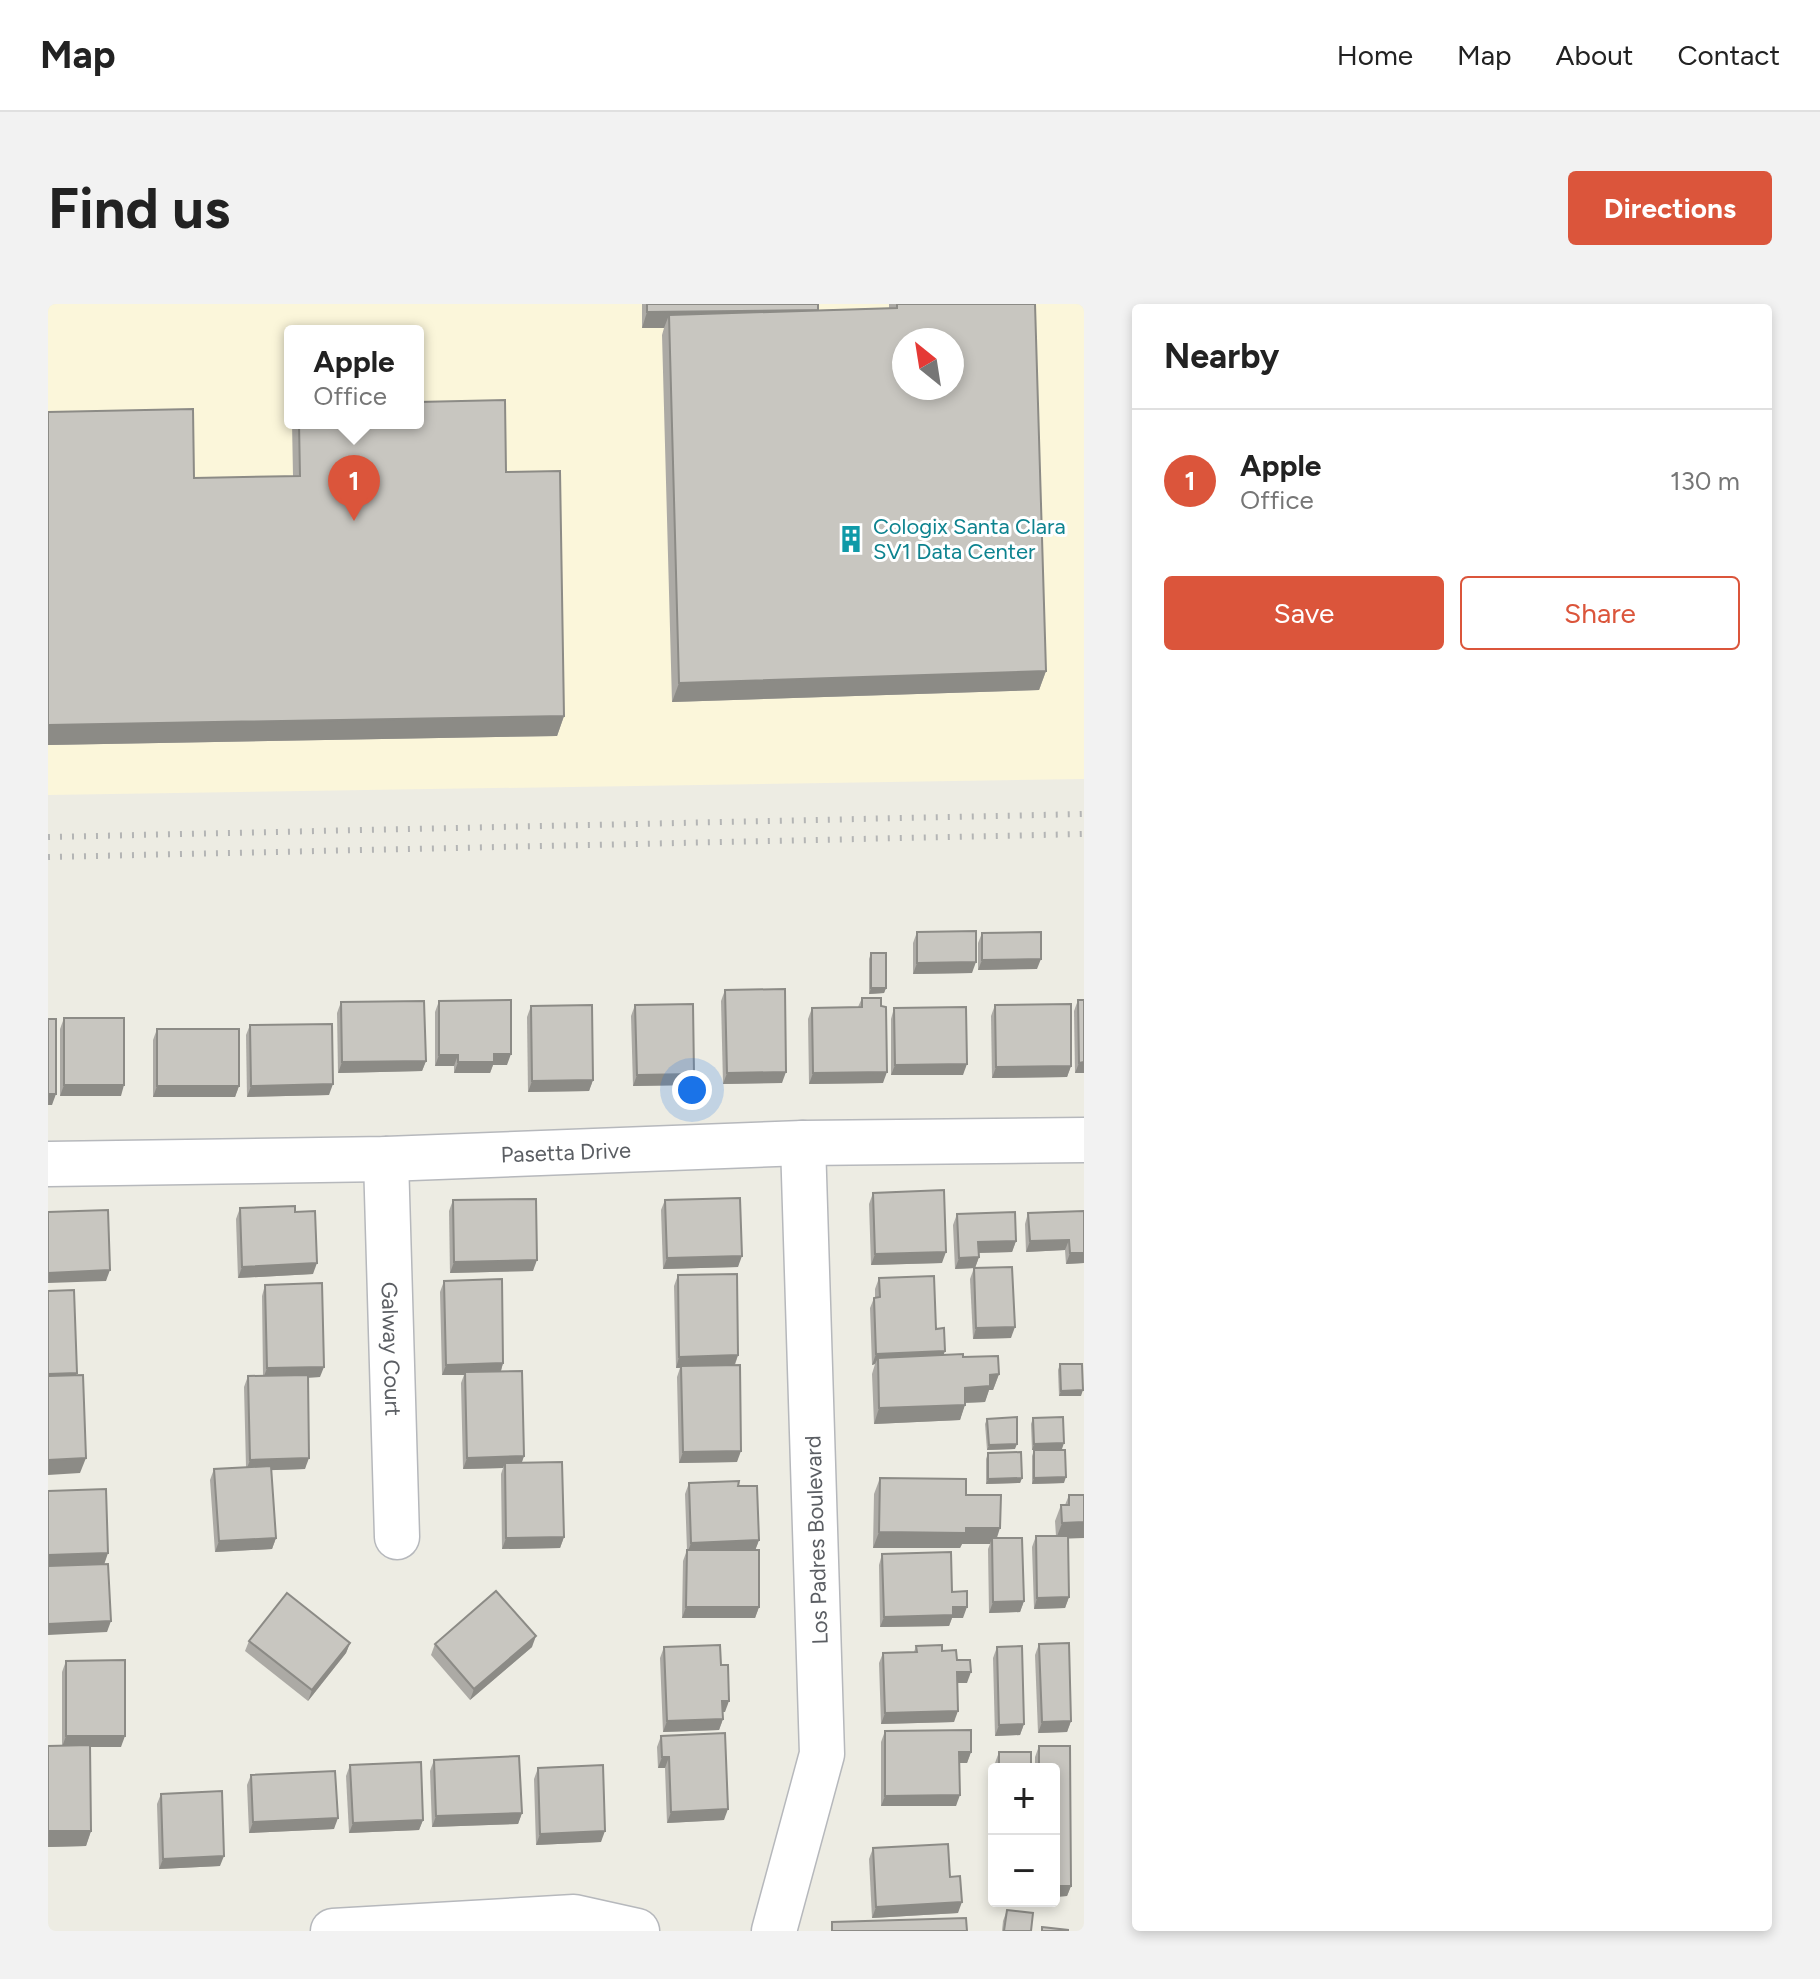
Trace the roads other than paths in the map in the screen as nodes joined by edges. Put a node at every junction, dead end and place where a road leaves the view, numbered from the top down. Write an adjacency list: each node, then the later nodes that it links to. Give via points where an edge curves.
1 (1084, 1140): 2 (street, Pasetta Drive)
2 (803, 1143): 3 (street, Pasetta Drive); 8 (street, Los Padres Boulevard, via 822,1754)
3 (386, 1159): 4 (street, Pasetta Drive); 5 (street, Galway Court)
4 (48, 1164)
5 (397, 1537)
6 (333, 1931): 7 (street, via 574,1917)
7 (637, 1931)
8 (774, 1931)

